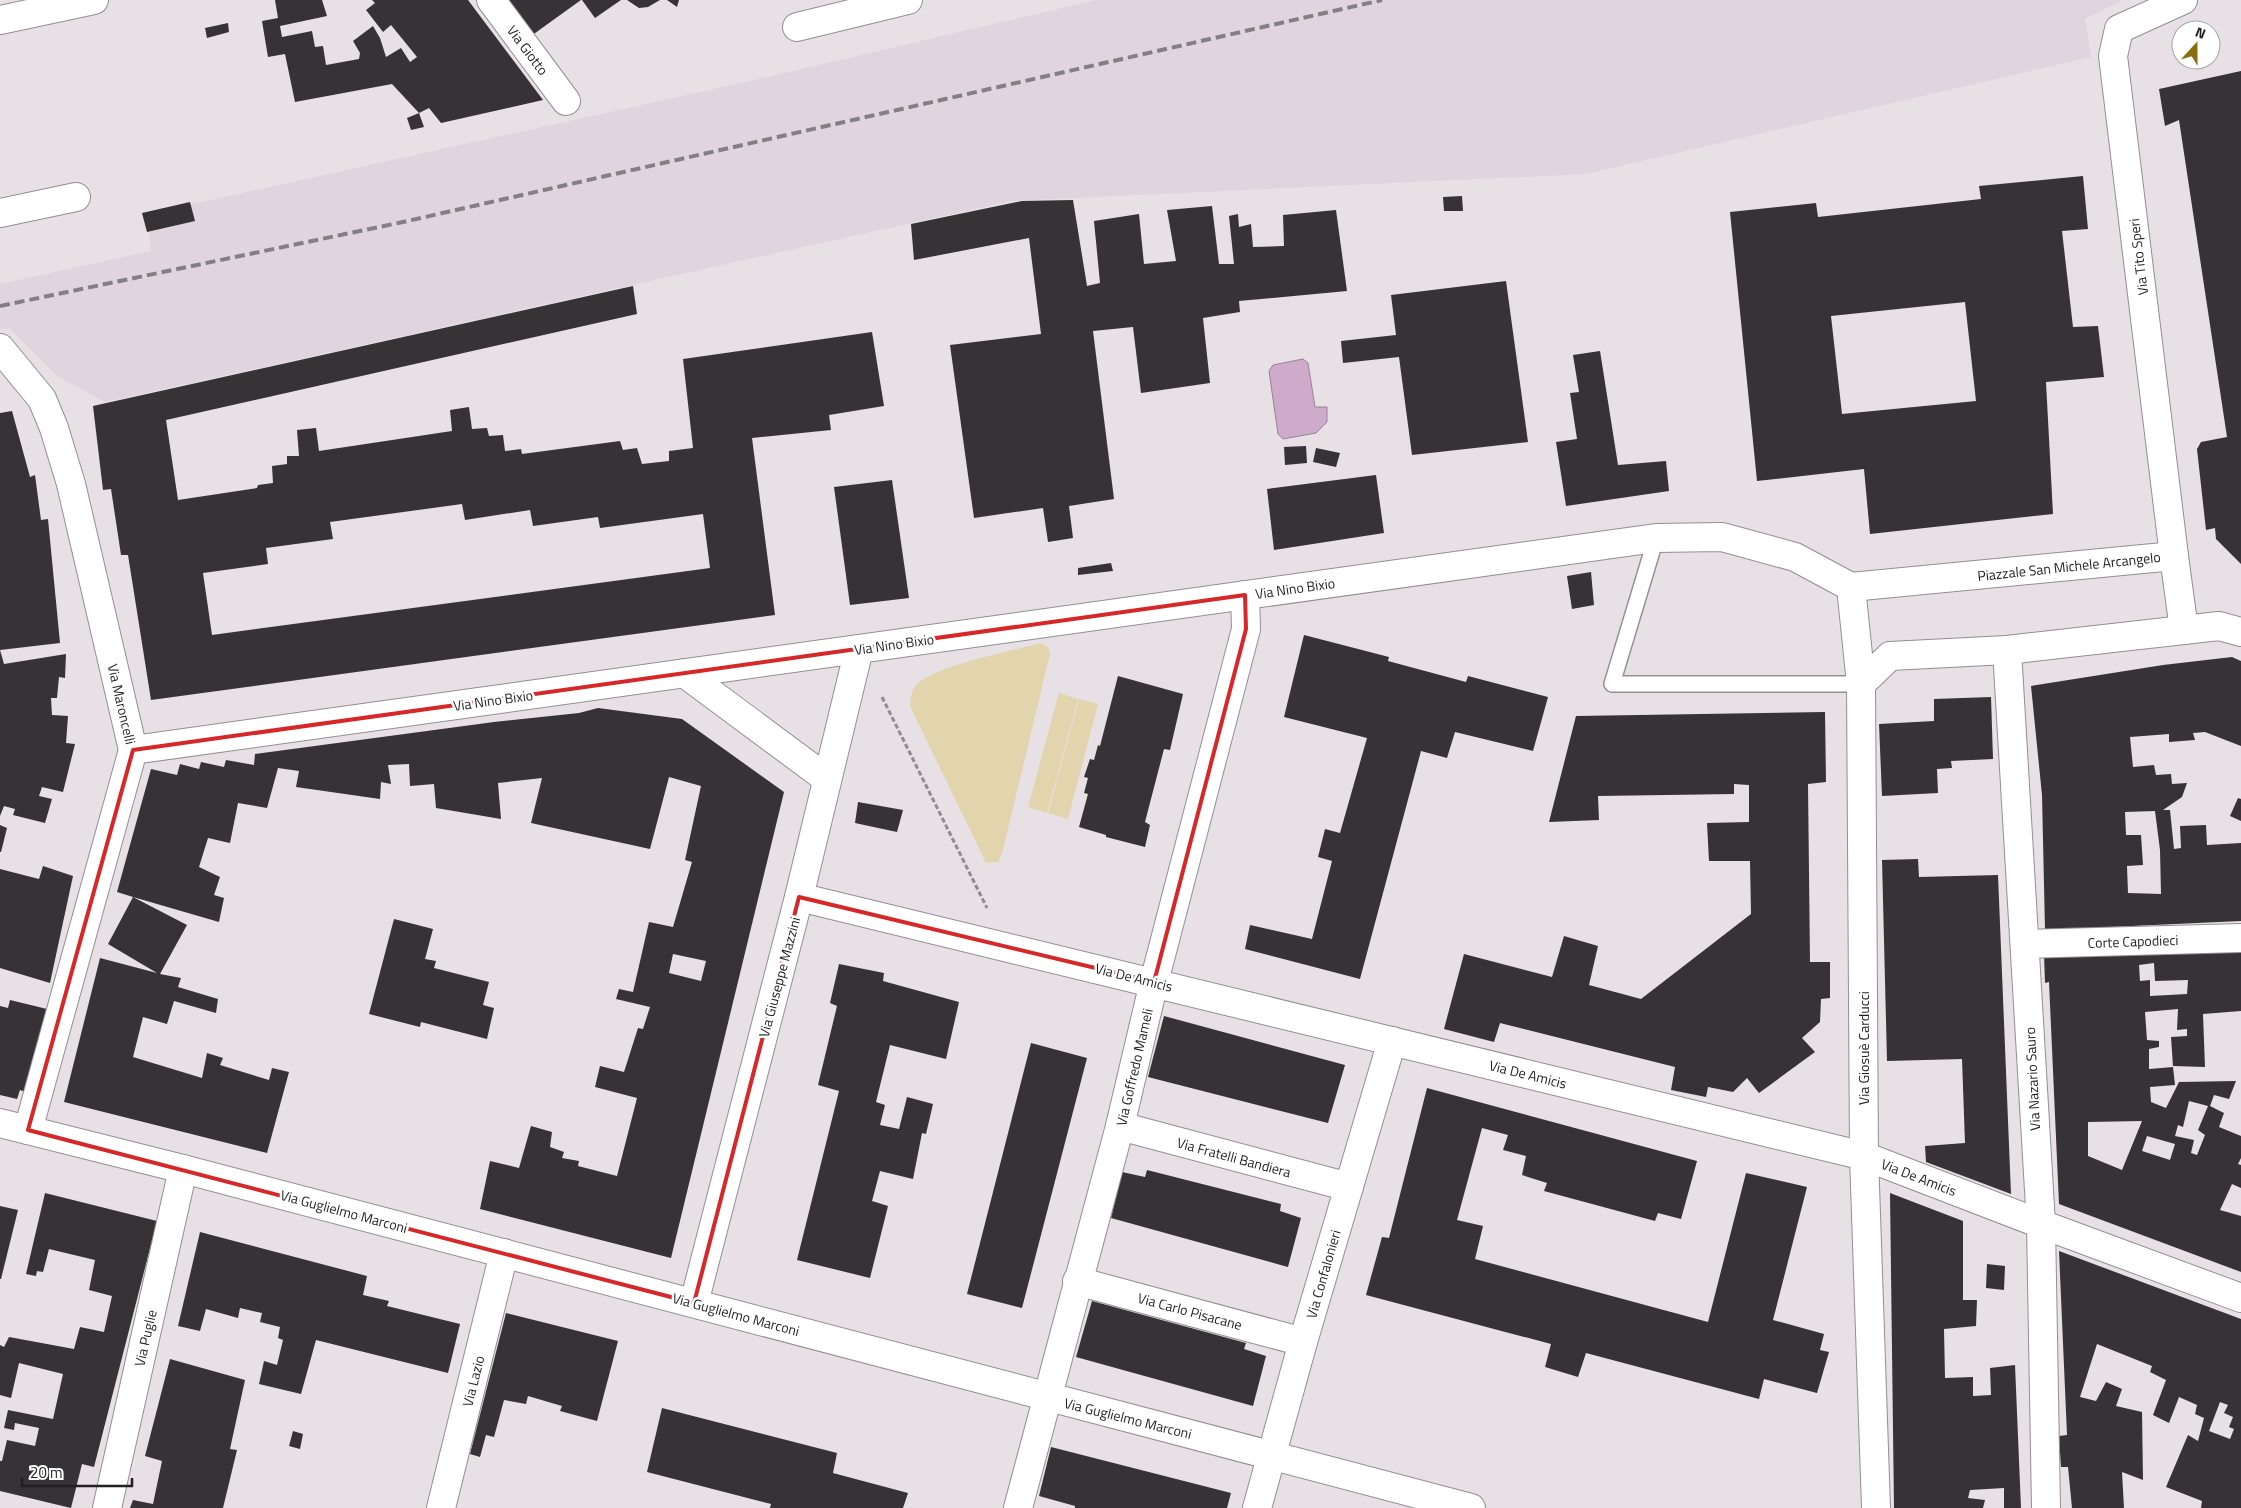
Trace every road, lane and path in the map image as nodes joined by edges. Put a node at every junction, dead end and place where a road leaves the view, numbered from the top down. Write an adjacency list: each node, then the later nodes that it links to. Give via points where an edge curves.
1 (94, 0): 5 (street)
2 (491, 0): 7 (street, Via Giotto)
3 (908, 0): 6 (street)
4 (2183, 0): 12 (street, Via Tito Speri, via 2119,29 2113,56)
5 (0, 20)
6 (797, 27)
7 (566, 101)
8 (76, 197): 9 (street)
9 (0, 214)
10 (0, 348): 21 (street, Via Maroncelli, via 42,399 54,428 71,484)
11 (1656, 538): 13 (street, via 1722,537 1795,557); 14 (street, Via Nino Bixio); 20 (lane, via 1612,684)
12 (2174, 556): 13 (street, Piazzale San Michele Arcangelo); 15 (street, Piazzale San Michele Arcangelo)
13 (1851, 587): 20 (street, Via Giosuè Carducci)
14 (1245, 595): 17 (street, Via Nino Bixio); 27 (street, Via Goffredo Mameli, via 1246,629)
15 (2184, 630): 16 (street, via 2219,626); 18 (street)
16 (2241, 632)
17 (859, 649): 19 (street, Via Nino Bixio); 22 (street, Via Giuseppe Mazzini); 26 (path)
18 (2006, 650): 20 (street, via 1890,656); 25 (street, Via Nazario Sauro)
19 (684, 673): 21 (street, Via Nino Bixio); 22 (street)
20 (1861, 684): 32 (street, Via Giosuè Carducci)
21 (133, 750): 31 (street, Via Maroncelli)
22 (827, 779): 23 (street, Via Giuseppe Mazzini)
23 (799, 897): 26 (street, Via De Amicis); 39 (street, Via Giuseppe Mazzini)
24 (2241, 938): 25 (street, Corte Capodieci)
25 (2025, 944): 35 (street, Via Nazario Sauro)
26 (1006, 946): 27 (street, Via De Amicis)
27 (1154, 982): 28 (street, Via De Amicis); 30 (street, Via Goffredo Mameli)
28 (1392, 1041): 32 (street, Via De Amicis); 34 (street, Via Confalonieri)
29 (0, 1123): 31 (street, Via Guglielmo Marconi)
30 (1120, 1126): 34 (street, Via Fratelli Bandiera); 37 (street, Via Goffredo Mameli)
31 (28, 1130): 33 (street, Via Guglielmo Marconi)
32 (1864, 1156): 35 (street, Via De Amicis); 48 (street, Via Giosuè Carducci)
33 (183, 1169): 36 (street, Via Guglielmo Marconi); 44 (street, Via Puglie)
34 (1349, 1187): 40 (street, Via Confalonieri)
35 (2041, 1224): 38 (street, Via De Amicis); 49 (street, Via Nazario Sauro)
36 (504, 1253): 39 (street, Via Guglielmo Marconi); 45 (street, Via Lazio)
37 (1077, 1281): 40 (street, Via Carlo Pisacane); 41 (street, Via Goffredo Mameli)
38 (2241, 1298)
39 (694, 1303): 41 (street, Via Guglielmo Marconi)
40 (1303, 1342): 42 (street, Via Confalonieri)
41 (1046, 1397): 42 (street, Via Guglielmo Marconi); 46 (street, Via Goffredo Mameli)
42 (1272, 1455): 43 (street, Via Guglielmo Marconi); 47 (street, Via Confalonieri)
43 (1455, 1506)
44 (107, 1508)
45 (441, 1508)
46 (1018, 1508)
47 (1257, 1508)
48 (1876, 1508)
49 (2046, 1508)

